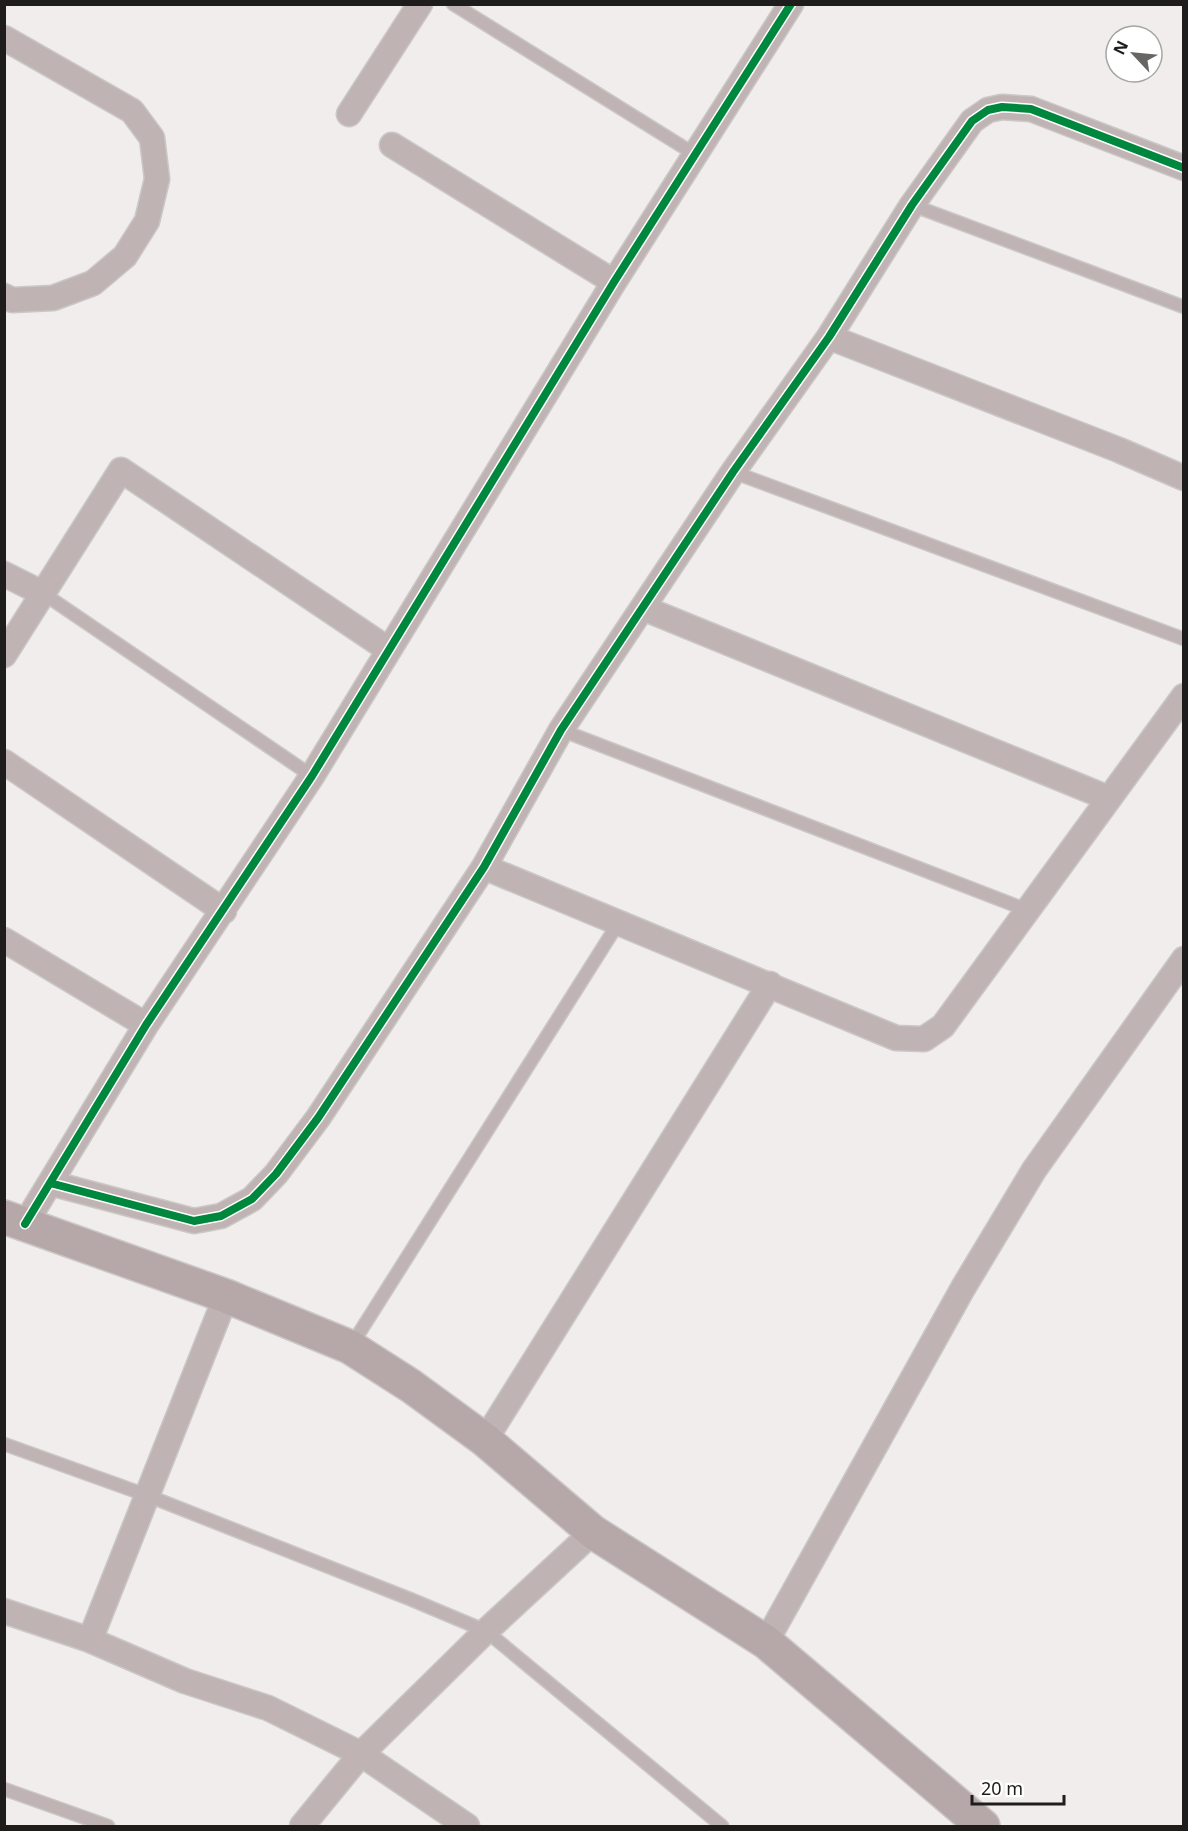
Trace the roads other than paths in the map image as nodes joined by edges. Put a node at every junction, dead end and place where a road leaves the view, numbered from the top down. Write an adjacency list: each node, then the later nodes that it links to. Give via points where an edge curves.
1 (420, 4): 5 (street)
2 (453, 4): 7 (lane)
3 (791, 4): 7 (street)
4 (4, 38): 11 (street, via 132,111 152,138 157,179 147,221 125,256 93,283 53,298 12,300)
5 (350, 114)
6 (393, 145): 10 (street)
7 (696, 155): 10 (street)
8 (1184, 168): 9 (street, via 1031,108 1002,106 972,121)
9 (912, 205): 12 (lane); 13 (street)
10 (614, 282): 20 (street)
11 (4, 296)
12 (1184, 307)
13 (829, 337): 14 (street); 15 (street)
14 (734, 472): 18 (street); 19 (lane)
15 (1184, 478)
16 (4, 574): 17 (street)
17 (44, 594): 20 (street, via 121,470); 21 (street); 25 (lane)
18 (643, 608): 23 (street); 26 (street)
19 (1184, 639)
20 (389, 650): 25 (street)
21 (4, 655)
22 (1184, 696): 26 (street)
23 (561, 730): 27 (street); 28 (lane)
24 (4, 762): 29 (street)
25 (312, 776): 29 (street)
26 (1108, 798): 28 (street)
27 (484, 867): 30 (street); 35 (street, via 318,1118 252,1199 221,1216 194,1221)
28 (1027, 910): 33 (street, via 944,1026 924,1039 896,1038)
29 (224, 911): 34 (street)
30 (620, 921): 33 (street); 38 (lane)
31 (4, 940): 34 (street)
32 (1184, 959): 46 (street, via 1034,1170 963,1288)
33 (770, 984): 39 (street)
34 (146, 1026): 35 (street)
35 (50, 1183): 36 (street)
36 (15, 1220): 37 (street)
37 (226, 1296): 38 (street); 41 (street)
38 (350, 1347): 39 (street)
39 (485, 1440): 42 (street)
40 (4, 1444): 41 (lane)
41 (146, 1495): 44 (lane); 45 (street)
42 (593, 1532): 44 (street); 46 (street)
43 (4, 1611): 45 (street)
44 (486, 1631): 47 (street); 53 (lane)
45 (90, 1640): 47 (street, via 185,1681 268,1708)
46 (766, 1642): 49 (street)
47 (361, 1754): 51 (street); 52 (street)
48 (4, 1789): 50 (lane)
49 (979, 1825)
50 (108, 1827)
51 (302, 1827)
52 (467, 1827)
53 (722, 1827)

